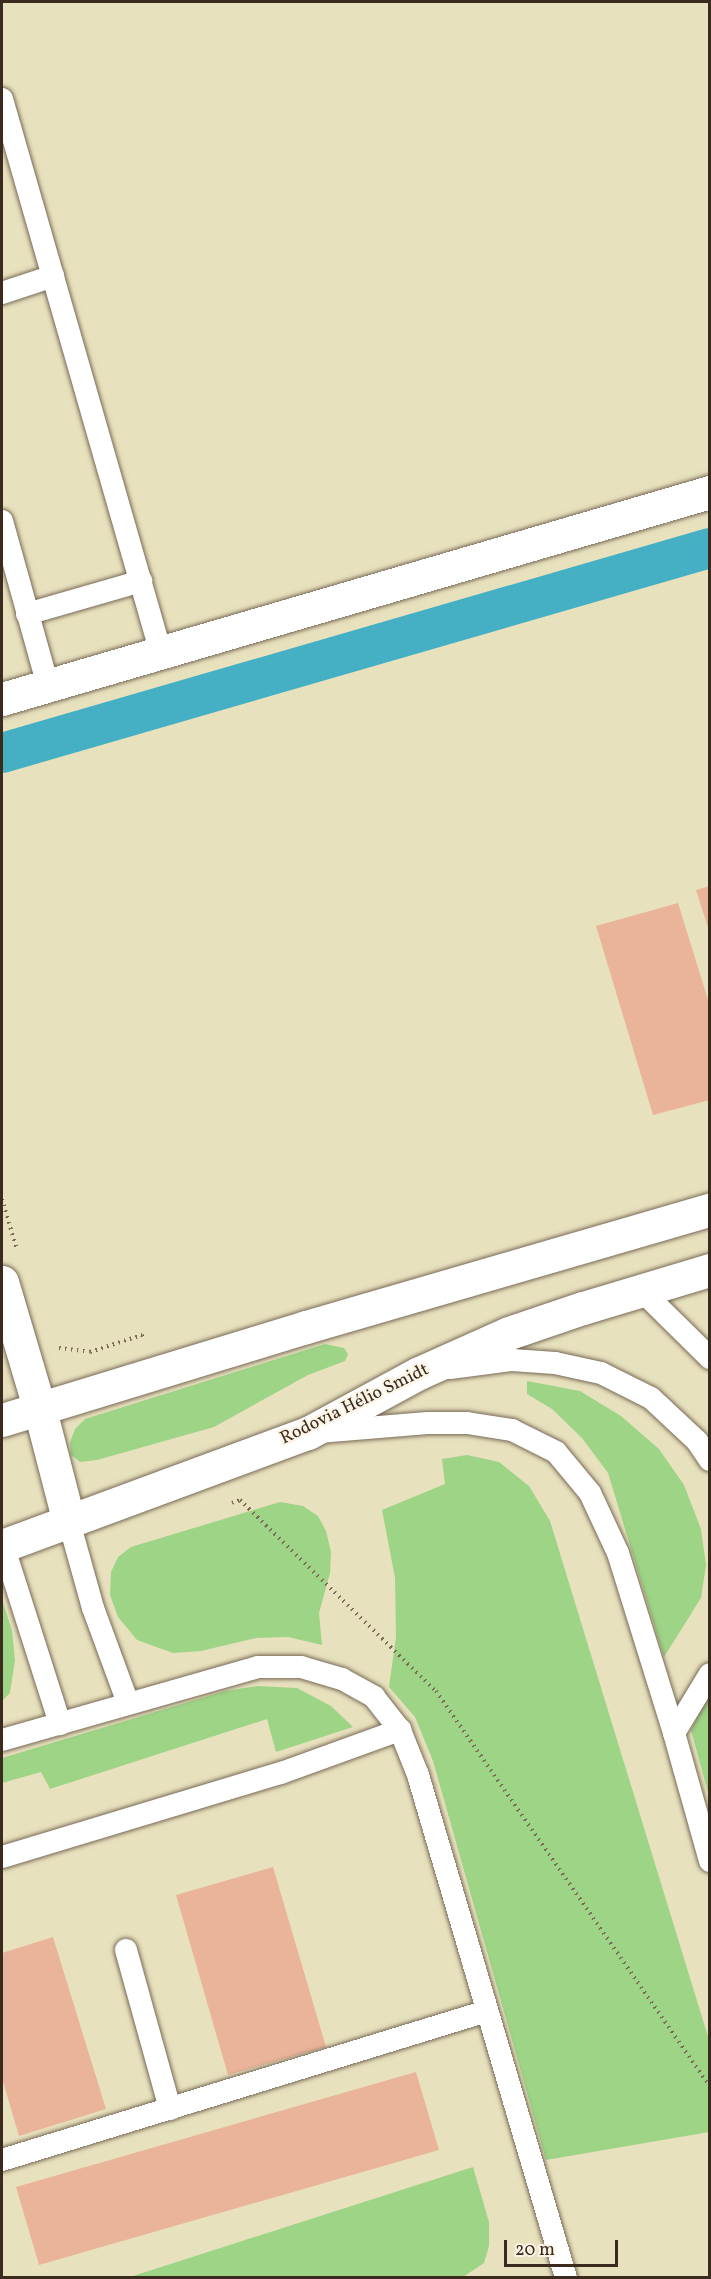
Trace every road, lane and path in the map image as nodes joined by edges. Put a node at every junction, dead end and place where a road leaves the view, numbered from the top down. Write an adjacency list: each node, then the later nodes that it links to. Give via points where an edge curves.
1 (2, 99): 2 (lane)
2 (53, 276): 3 (lane); 6 (lane)
3 (2, 293)
4 (710, 492): 8 (main road)
5 (2, 521): 7 (lane)
6 (141, 581): 7 (lane); 8 (lane)
7 (27, 614): 9 (lane)
8 (161, 653): 9 (main road)
9 (48, 686): 10 (main road)
10 (2, 699)
11 (2, 1199): 13 (path)
12 (710, 1210): 18 (main road)
13 (10, 1268): 20 (main road)
14 (710, 1270): 15 (main road, Rodovia Hélio Smidt)
15 (640, 1290): 17 (lane); 19 (main road, Rodovia Hélio Smidt, via 509,1333)
16 (54, 1344): 18 (path, via 61,1349 90,1352 142,1335)
17 (710, 1358)
18 (158, 1372): 20 (main road)
19 (419, 1373): 22 (main road, Rodovia Hélio Smidt); 23 (lane, via 512,1360 555,1363 601,1373 651,1398 697,1441)
20 (40, 1410): 21 (main road); 25 (main road)
21 (2, 1420)
22 (308, 1433): 25 (main road, Rodovia Hélio Smidt); 31 (lane, via 467,1423 512,1430 556,1452 590,1493 618,1553)
23 (710, 1460)
24 (229, 1504): 37 (path, via 240,1500 436,1691)
25 (69, 1522): 26 (main road, Rodovia Hélio Smidt); 28 (lane, via 93,1608)
26 (2, 1544): 29 (lane)
27 (710, 1674): 31 (lane)
28 (128, 1703): 29 (lane); 30 (lane, via 258,1667 301,1667 342,1679 374,1697)
29 (60, 1724): 32 (lane)
30 (400, 1730): 33 (lane, via 281,1773); 36 (lane, via 418,1775)
31 (674, 1733): 34 (lane)
32 (2, 1740)
33 (2, 1857)
34 (710, 1861)
35 (126, 1950): 38 (lane)
36 (487, 2011): 38 (lane); 40 (lane)
37 (710, 2085)
38 (170, 2109): 39 (lane)
39 (2, 2160)
40 (563, 2277)

